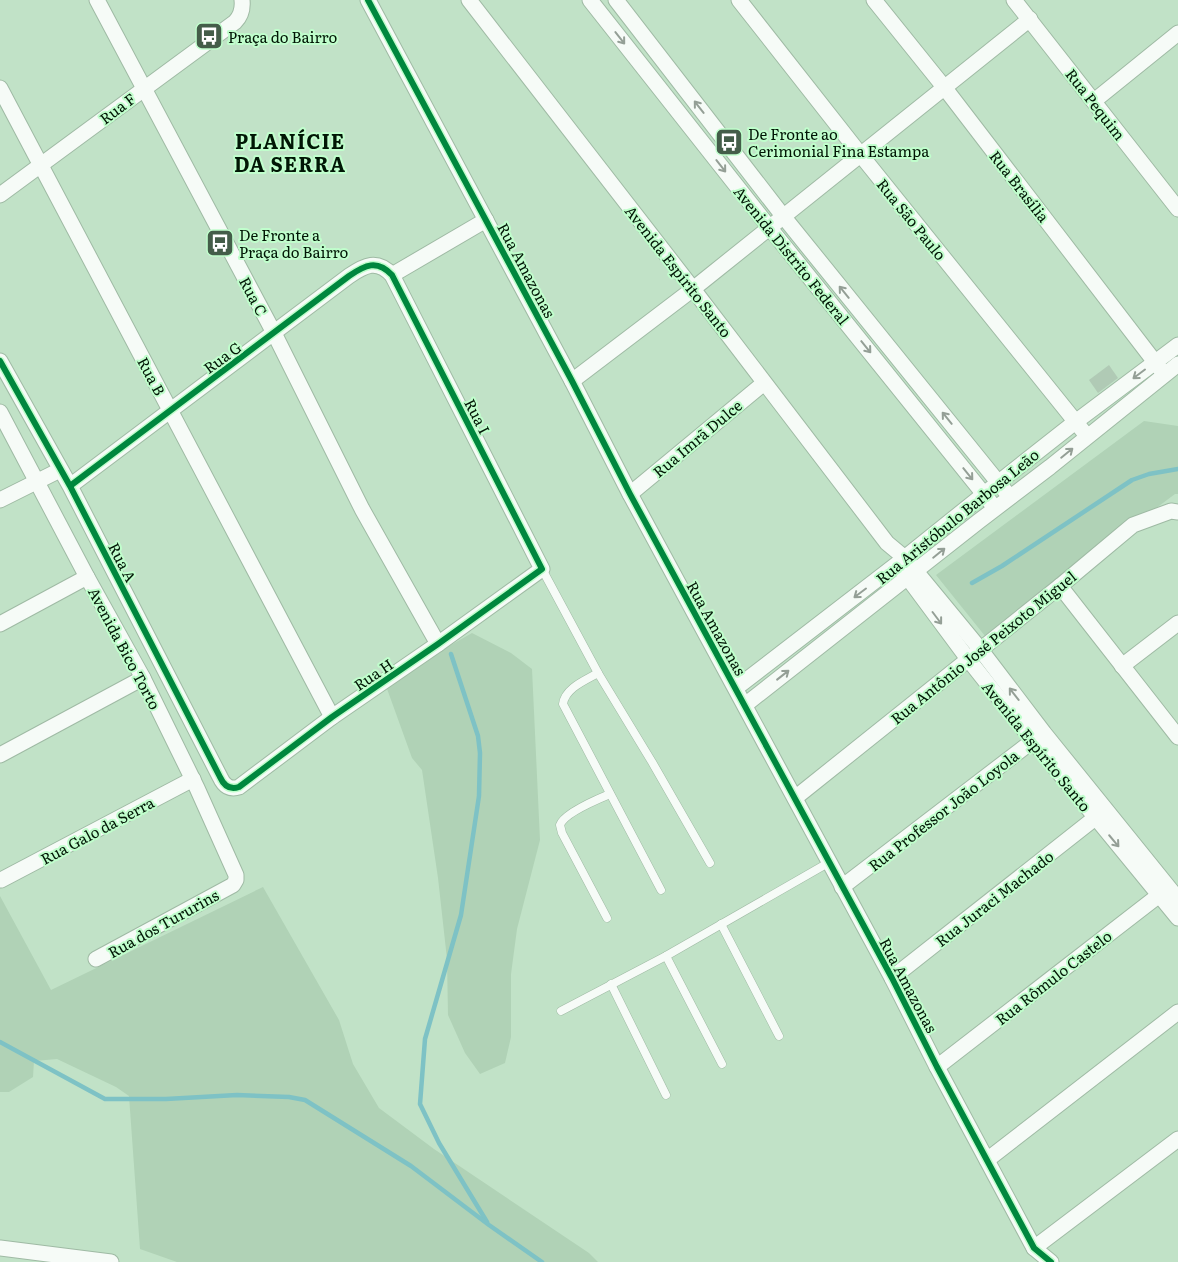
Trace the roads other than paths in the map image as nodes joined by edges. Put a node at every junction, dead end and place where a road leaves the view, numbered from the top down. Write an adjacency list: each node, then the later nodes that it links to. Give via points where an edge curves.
1 (97, 0): 14 (street, Rua C)
2 (242, 0): 14 (street, Rua F, via 243,8 235,22)
3 (368, 0): 21 (street, Rua Amazonas)
4 (469, 0): 24 (street, Avenida Espírito Santo)
5 (590, 0): 22 (street, Avenida Distrito Federal, one-way to 22)
6 (616, 0): 20 (street, Avenida Distrito Federal, one-way to 6)
7 (739, 0): 16 (street, Rua São Paulo)
8 (874, 0): 12 (street, Rua Brasília)
9 (1014, 0): 10 (street, Rua Pequim)
10 (1030, 19): 12 (street); 15 (street, Rua Pequim)
11 (1178, 33): 15 (street)
12 (944, 87): 16 (street); 29 (street, Rua Brasília)
13 (0, 88): 17 (street, Rua B)
14 (144, 88): 17 (street, Rua F); 25 (street, Rua C)
15 (1094, 101): 19 (street, Rua Pequim)
16 (860, 154): 20 (street); 34 (street, Rua São Paulo)
17 (41, 164): 18 (street, Rua F); 32 (street, Rua B)
18 (0, 195)
19 (1178, 208)
20 (783, 216): 22 (street); 38 (street, Avenida Distrito Federal, one-way to 20)
21 (486, 220): 23 (street); 30 (street, Rua Amazonas)
22 (769, 227): 24 (street); 41 (street, Avenida Distrito Federal, one-way to 41)
23 (392, 275): 25 (street, Rua G, via 377,265 363,267); 47 (street, Rua I)
24 (693, 289): 30 (street); 31 (street, Avenida Espírito Santo)
25 (274, 333): 32 (street, Rua G); 53 (street, Rua C, via 362,509)
26 (1178, 345): 29 (street, Rua Aristóbulo Barbosa Leão)
27 (0, 361): 36 (street, Rua A)
28 (1178, 364): 29 (street)
29 (1160, 368): 34 (street, Rua Aristóbulo Barbosa Leão, one-way to 34); 35 (street)
30 (572, 381): 40 (street, Rua Amazonas)
31 (764, 383): 40 (street, Rua Imrã Dulce); 46 (street, Avenida Espírito Santo)
32 (170, 410): 39 (street, Rua G); 61 (street, Rua B)
33 (0, 412): 37 (street, Avenida Bico Torto)
34 (1074, 423): 35 (street, Rua São Paulo); 38 (street, Rua Aristóbulo Barbosa Leão)
35 (1087, 436): 42 (street, one-way to 35)
36 (60, 470): 37 (street); 39 (street, Rua A)
37 (37, 482): 43 (street); 49 (street, Avenida Bico Torto)
38 (998, 482): 41 (street, Rua Aristóbulo Barbosa Leão); 42 (street, Avenida Distrito Federal)
39 (70, 486): 65 (street, Rua A)
40 (630, 494): 59 (street, Rua Amazonas)
41 (984, 494): 44 (street, Avenida Distrito Federal); 46 (street, Rua Aristóbulo Barbosa Leão)
42 (1010, 497): 44 (street)
43 (0, 500)
44 (995, 508): 48 (street, one-way to 44)
45 (1178, 512): 50 (street, Rua Antônio José Peixoto Miguel, via 1172,511 1133,525)
46 (901, 561): 48 (street, Avenida Espírito Santo); 59 (street, Rua Aristóbulo Barbosa Leão, one-way to 59)
47 (542, 569): 53 (street, Rua H); 57 (lane)
48 (912, 575): 54 (street, Avenida Espírito Santo); 55 (street, Avenida Espírito Santo, one-way to 55); 60 (street, one-way to 48)
49 (86, 577): 52 (street); 58 (street, Avenida Bico Torto)
50 (1060, 586): 54 (street, Rua Antônio José Peixoto Miguel); 56 (street)
51 (1178, 623): 56 (street)
52 (0, 624)
53 (438, 644): 61 (street, Rua H)
54 (980, 649): 55 (street, Rua Antônio José Peixoto Miguel); 62 (street, Avenida Espírito Santo, one-way to 54)
55 (968, 659): 62 (street, Avenida Espírito Santo); 68 (street, Rua Antônio José Peixoto Miguel)
56 (1122, 666): 63 (street)
57 (598, 673): 67 (lane, via 569,691 563,704); 71 (lane)
58 (143, 678): 64 (street); 66 (street, Avenida Bico Torto)
59 (736, 688): 60 (street, Rua Amazonas)
60 (745, 705): 68 (street, Rua Amazonas)
61 (332, 717): 65 (street, Rua H, via 239,787 228,787)
62 (1038, 737): 69 (street, Avenida Espírito Santo); 74 (street, Rua Professor João Loyola); 76 (street, Avenida Espírito Santo)
63 (1178, 737)
64 (0, 755)
65 (220, 777): 66 (street)
66 (195, 784): 72 (street, Rua Galo da Serra); 73 (street, Avenida Bico Torto, via 236,875 235,882)
67 (610, 794): 75 (lane); 77 (lane, via 563,819 560,825)
68 (795, 798): 70 (street, Rua Amazonas)
69 (1095, 818): 76 (street, Avenida Espírito Santo, one-way to 76); 82 (street, Rua Juraci Machado)
70 (828, 863): 74 (street, Rua Amazonas); 79 (lane)
71 (710, 864)
72 (1, 880)
73 (229, 887): 81 (street, Rua dos Tururins)
74 (842, 887): 82 (street, Rua Amazonas)
75 (661, 890)
76 (1168, 894): 78 (street, Avenida Espírito Santo); 88 (street, Rua Rômulo Castelo)
77 (607, 918)
78 (1178, 918)
79 (721, 924): 80 (lane); 86 (lane)
80 (666, 956): 83 (lane); 87 (lane)
81 (96, 959)
82 (892, 978): 88 (street, Rua Amazonas)
83 (611, 984): 84 (lane); 89 (lane)
84 (561, 1011)
85 (1178, 1012): 91 (street)
86 (779, 1036)
87 (722, 1064)
88 (937, 1067): 91 (street, Rua Amazonas)
89 (666, 1094)
90 (1178, 1138): 93 (street)
91 (987, 1160): 93 (street, Rua Amazonas)
92 (0, 1248): 94 (street)
93 (1034, 1248): 95 (street, Rua Amazonas)
94 (111, 1262)
95 (1051, 1262)

